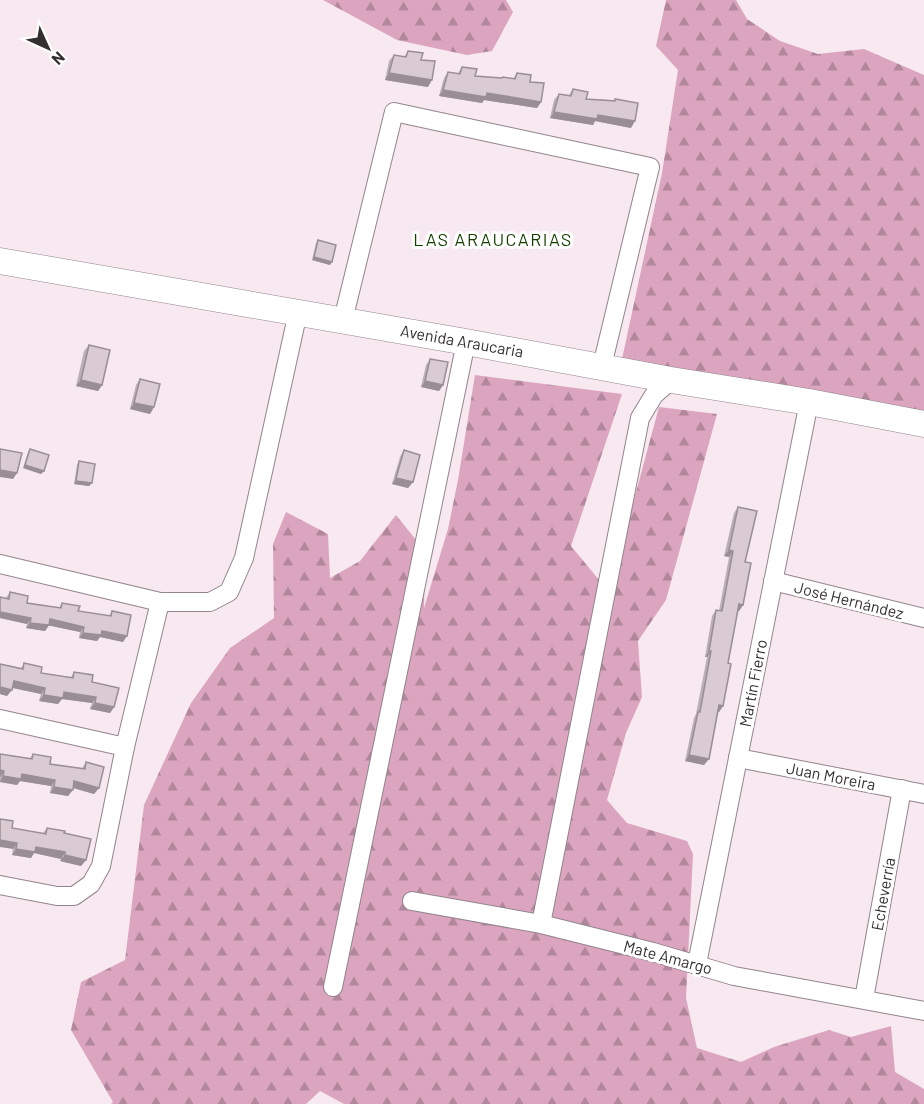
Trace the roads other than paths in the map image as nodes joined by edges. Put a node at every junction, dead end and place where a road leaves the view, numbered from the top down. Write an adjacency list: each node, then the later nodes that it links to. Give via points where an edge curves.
1 (0, 261): 2 (main road, Avenida Araucaria)
2 (298, 312): 3 (main road, Avenida Araucaria); 11 (street, via 244,558 229,592 210,602)
3 (342, 320): 4 (main road, Avenida Araucaria); 5 (street, via 394,112 650,167)
4 (466, 342): 5 (main road, Avenida Araucaria); 22 (street)
5 (602, 366): 6 (main road, Avenida Araucaria)
6 (671, 381): 7 (main road, Avenida Araucaria); 20 (street, via 654,395 640,418)
7 (809, 402): 8 (main road, Avenida Araucaria); 10 (street, Martín Fierro)
8 (924, 424)
9 (0, 564): 11 (street)
10 (773, 581): 12 (street, José Hernández); 15 (street, Martín Fierro)
11 (160, 602): 14 (street)
12 (924, 618)
13 (0, 719): 14 (street)
14 (125, 747): 18 (street, via 101,866 91,884 74,896)
15 (738, 758): 16 (street, Juan Moreira); 21 (street, Martín Fierro)
16 (902, 789): 17 (street, Juan Moreira); 23 (street, Echeverría)
17 (924, 794)
18 (0, 885)
19 (412, 901): 20 (street, Mate Amargo)
20 (541, 924): 21 (street, Mate Amargo)
21 (697, 964): 23 (street, Mate Amargo, via 734,975)
22 (333, 987)
23 (864, 999): 24 (street, Mate Amargo)
24 (924, 1011)

